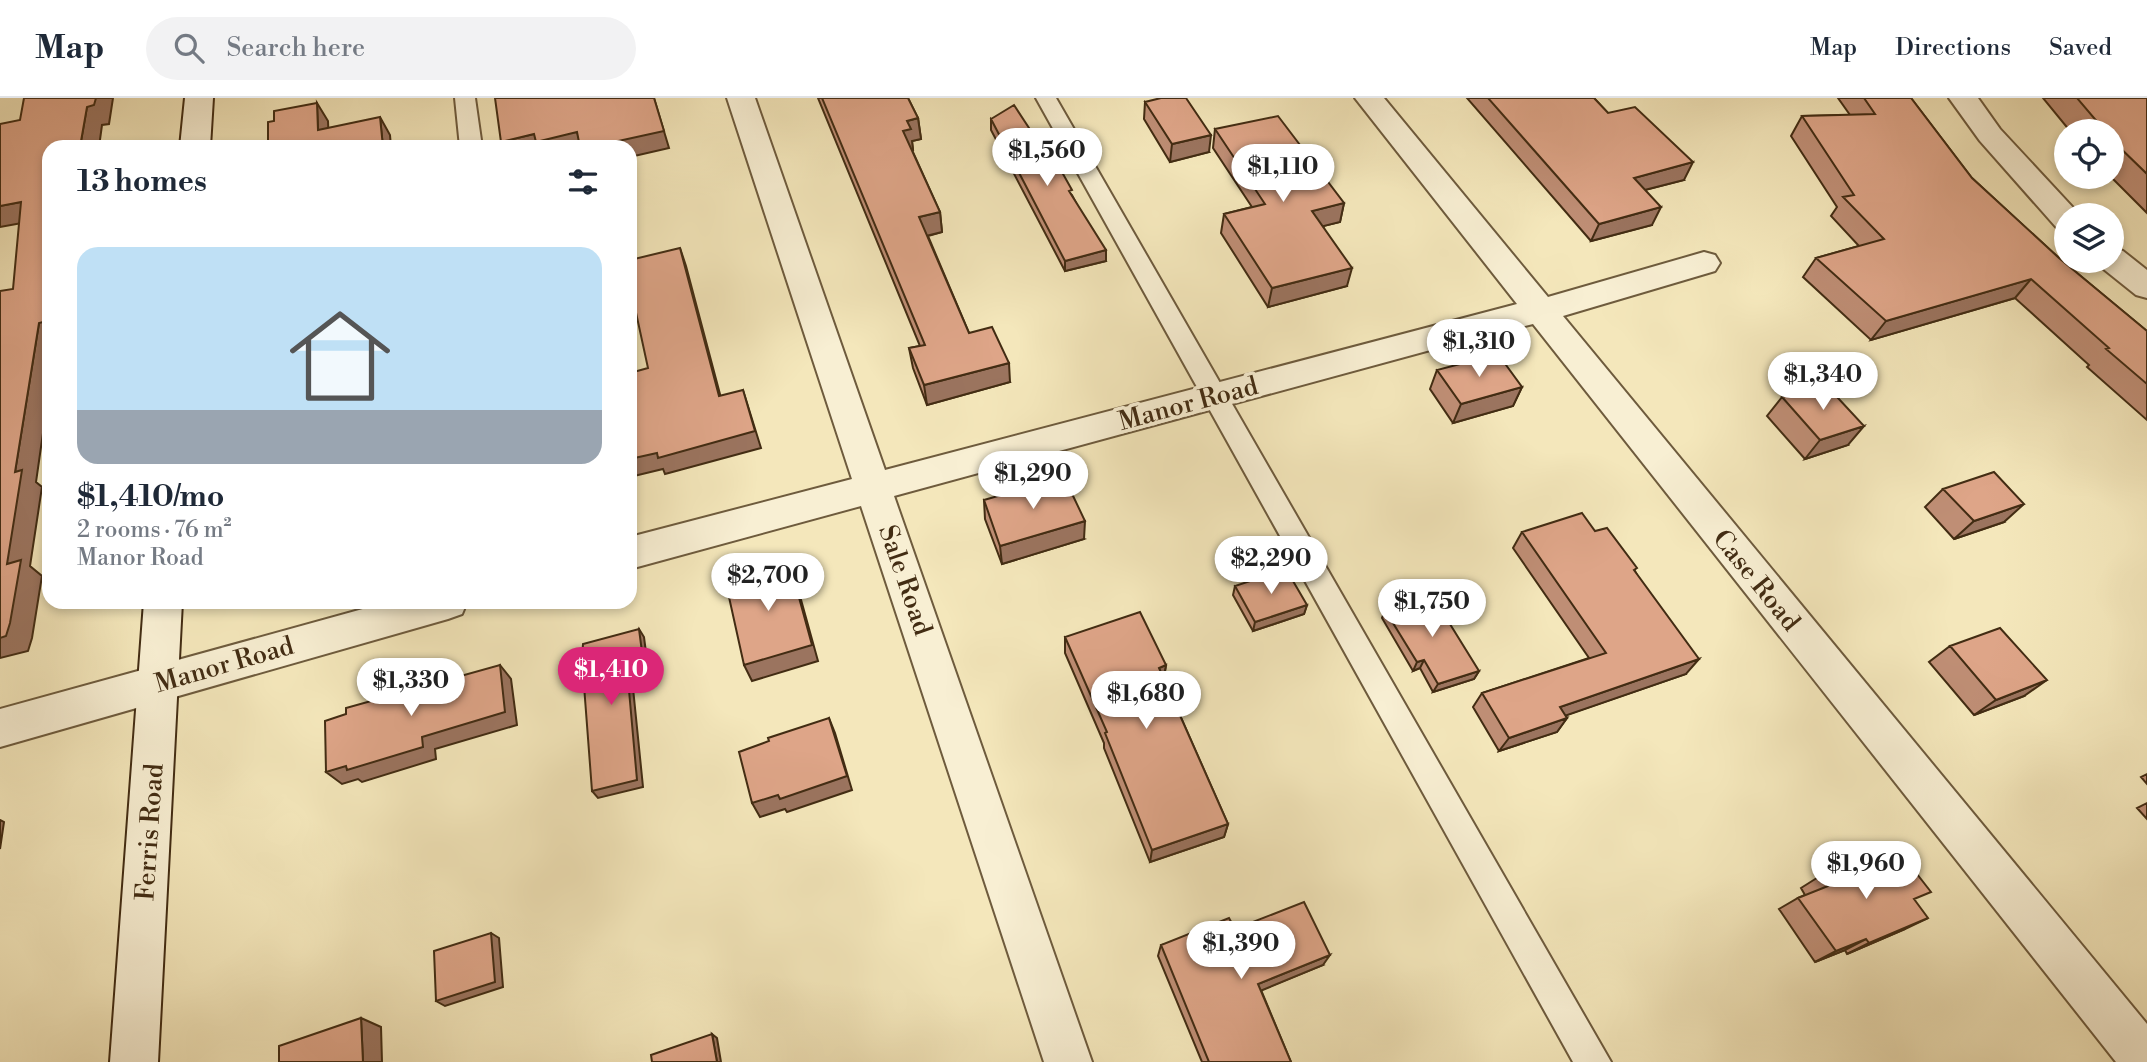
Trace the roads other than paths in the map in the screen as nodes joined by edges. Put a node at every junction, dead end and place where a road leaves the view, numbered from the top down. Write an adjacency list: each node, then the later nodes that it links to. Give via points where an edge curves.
1 (199, 98): 7 (street)
2 (465, 98): 8 (lane)
3 (741, 98): 15 (street, Sale Road)
4 (1046, 98): 14 (lane)
5 (1368, 98): 13 (street, Case Road)
6 (1964, 98): 9 (street, via 1990,135)
7 (196, 140)
8 (470, 140)
9 (2054, 206)
10 (1704, 263): 13 (street, Manor Road)
11 (2124, 269): 12 (street)
12 (2147, 287)
13 (1540, 311): 14 (street, Manor Road); 24 (street, Case Road)
14 (1214, 396): 15 (street, Manor Road); 23 (lane)
15 (873, 487): 16 (street, Manor Road); 22 (street, Sale Road)
16 (637, 551)
17 (163, 609): 19 (street, Ferris Road)
18 (423, 609): 19 (street, Manor Road)
19 (159, 683): 20 (street, Manor Road); 21 (street, Ferris Road)
20 (0, 728)
21 (134, 1062)
22 (1068, 1062)
23 (1593, 1062)
24 (2147, 1062)

